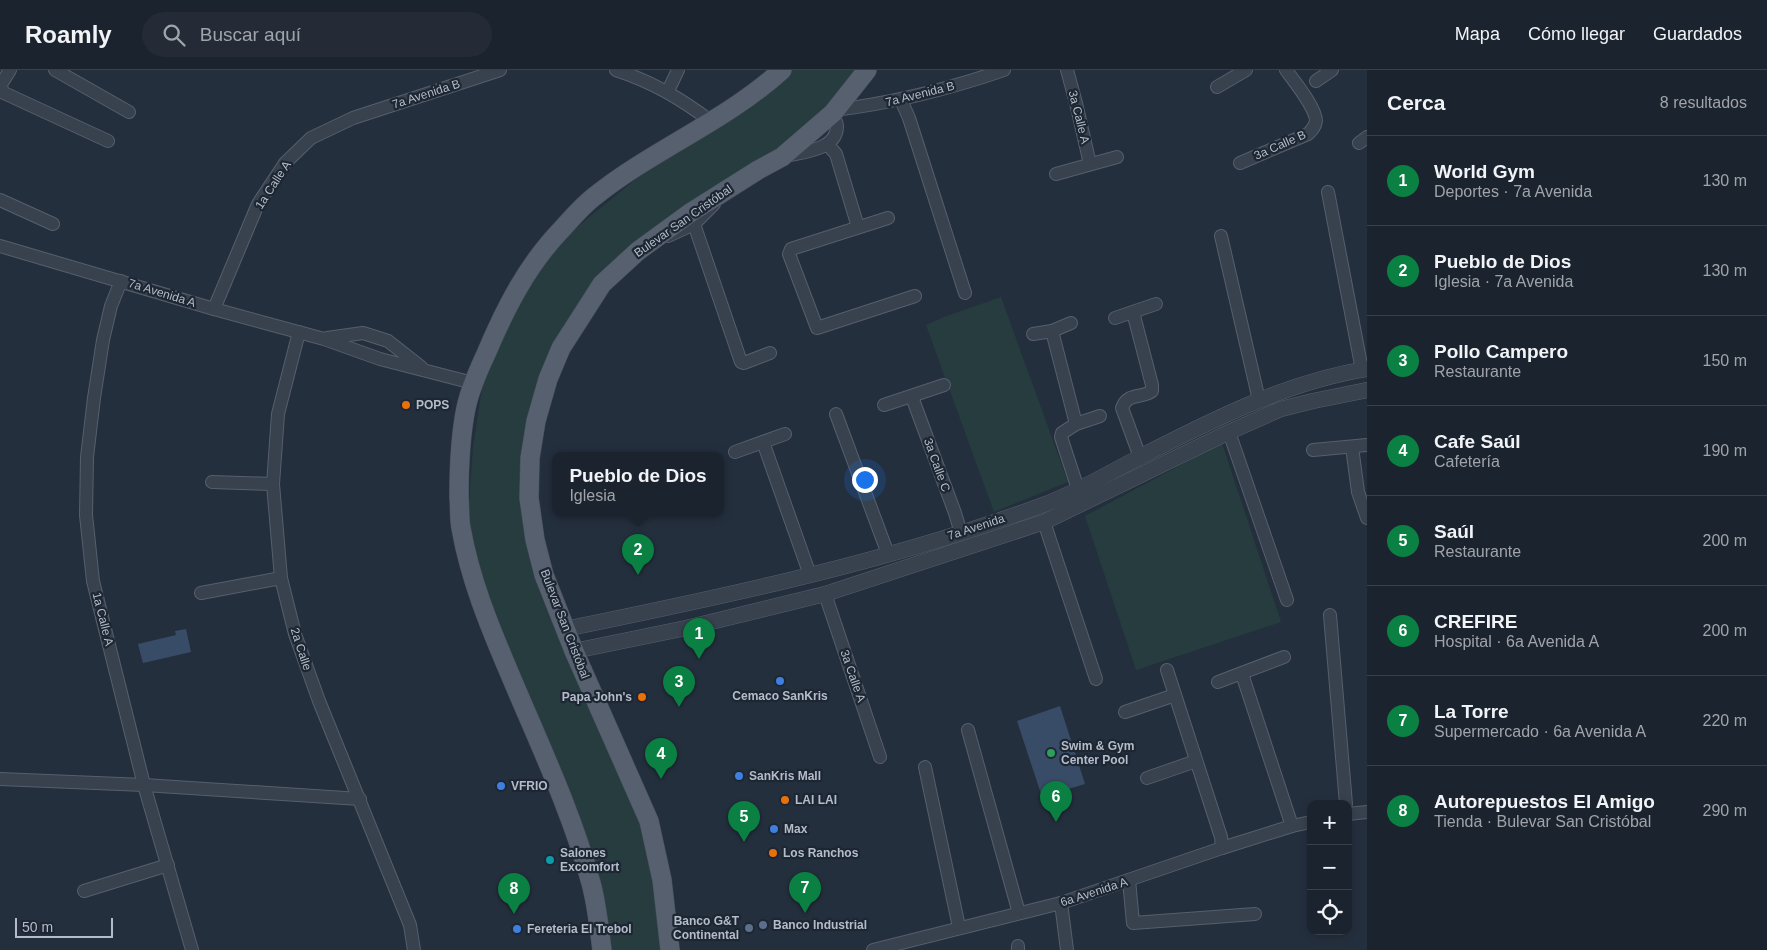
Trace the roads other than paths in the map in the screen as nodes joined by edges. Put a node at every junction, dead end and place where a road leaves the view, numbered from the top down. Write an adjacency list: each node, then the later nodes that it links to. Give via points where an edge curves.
1 (55, 70): 17 (street)
2 (500, 70): 19 (street, 7a Avenida B)
3 (616, 70): 15 (street)
4 (678, 70): 15 (street)
5 (782, 70): 20 (main road)
6 (867, 70): 18 (main road, Bulevar San Cristóbal)
7 (1004, 70): 16 (street, 7a Avenida B)
8 (1066, 70): 26 (street, 3a Calle A)
9 (1246, 70): 14 (street)
10 (1286, 70): 25 (street, 3a Calle B, via 1314,112 1316,121 1313,129)
11 (1332, 70): 13 (street)
12 (5, 73): 21 (street, via 0,86 4,93)
13 (1316, 81)
14 (1217, 87)
15 (668, 92): 20 (street)
16 (901, 100): 18 (street, 7a Avenida B); 39 (street)
17 (129, 112)
18 (834, 112): 22 (street, via 838,127); 23 (main road, Bulevar San Cristóbal)
19 (353, 118): 42 (street, 1a Calle A, via 311,138 285,163 258,204)
20 (712, 122): 53 (main road, via 609,186 559,231 512,297)
21 (108, 141)
22 (828, 145): 23 (street); 34 (street, via 836,154)
23 (782, 157): 28 (main road, Bulevar San Cristóbal)
24 (1117, 157): 26 (street)
25 (1240, 163)
26 (1090, 164): 27 (street)
27 (1056, 174)
28 (728, 189): 33 (street); 36 (main road, Bulevar San Cristóbal)
29 (1328, 192): 51 (street)
30 (0, 200): 32 (street)
31 (888, 218): 34 (street)
32 (52, 224)
33 (694, 224): 36 (street); 50 (street, via 741,362)
34 (858, 227): 40 (street, via 789,251 816,327)
35 (1221, 236): 57 (street)
36 (652, 241): 85 (main road, Bulevar San Cristóbal, via 602,284 561,348 536,421 530,458 530,507 544,575)
37 (0, 246): 38 (street, 7a Avenida A)
38 (121, 281): 42 (street, 7a Avenida A); 100 (street, 1a Calle A, via 103,340 94,398 86,457 86,515 93,581)
39 (965, 292)
40 (915, 296)
41 (1156, 304): 43 (street)
42 (214, 309): 47 (street, 7a Avenida A)
43 (1134, 312): 44 (street); 69 (street, via 1152,391 1129,398 1122,408)
44 (1115, 318)
45 (1071, 323): 46 (street)
46 (1052, 331): 48 (street); 61 (street)
47 (299, 332): 49 (street, 7a Avenida A); 71 (street, 2a Calle, via 278,414)
48 (1033, 334)
49 (324, 338): 52 (street, 7a Avenida A); 52 (street, 7a Avenida A, via 362,333 388,341)
50 (770, 353)
51 (1364, 370): 57 (street, 7a Avenida, via 1309,382)
52 (427, 372): 53 (street, 7a Avenida A)
53 (473, 384): 117 (main road, via 466,409 459,469 460,526 489,624 579,844 593,892)
54 (944, 385): 56 (street)
55 (1367, 390): 62 (street, 7a Avenida, via 1282,409)
56 (912, 397): 58 (street); 75 (street, 3a Calle C)
57 (1259, 400): 69 (street, 7a Avenida)
58 (884, 405)
59 (836, 414): 76 (street)
60 (1100, 416): 61 (street)
61 (1076, 424): 72 (street, via 1064,431 1061,437)
62 (1229, 432): 74 (street, 7a Avenida); 82 (street)
63 (785, 434): 64 (street)
64 (763, 442): 68 (street); 77 (street)
65 (1367, 446): 66 (street)
66 (1352, 448): 67 (street); 73 (street, via 1358,492)
67 (1313, 450)
68 (735, 452)
69 (1140, 457): 72 (street, 7a Avenida)
70 (212, 482): 71 (street)
71 (273, 484): 78 (street, 2a Calle)
72 (1078, 489): 75 (street, 7a Avenida, via 1044,505)
73 (1367, 518)
74 (1044, 522): 80 (street, 7a Avenida); 90 (street)
75 (961, 533): 76 (street, 7a Avenida)
76 (888, 554): 77 (street, 7a Avenida)
77 (810, 575): 81 (street, 7a Avenida)
78 (281, 578): 79 (street); 101 (street, 2a Calle, via 295,634)
79 (201, 593)
80 (826, 594): 84 (street, 7a Avenida); 95 (street, 3a Calle A)
81 (708, 600): 84 (street); 85 (street, 7a Avenida)
82 (1287, 600)
83 (1330, 616): 102 (street)
84 (714, 621): 86 (street, 7a Avenida)
85 (565, 629): 86 (main road, Bulevar San Cristóbal)
86 (574, 651): 118 (main road, Bulevar San Cristóbal, via 649,821 662,880)
87 (1284, 657): 89 (street)
88 (1167, 670): 92 (street)
89 (1242, 674): 91 (street); 106 (street)
90 (1096, 679)
91 (1218, 682)
92 (1174, 694): 93 (street); 96 (street)
93 (1125, 712)
94 (968, 730): 112 (street)
95 (880, 757)
96 (1196, 761): 98 (street); 107 (street)
97 (925, 767): 114 (street)
98 (1147, 778)
99 (0, 779): 100 (street)
100 (144, 786): 101 (street); 108 (street, 1a Calle A)
101 (360, 799): 116 (street, 2a Calle, via 410,925)
102 (1346, 800)
103 (1367, 812): 104 (street)
104 (1352, 814)
105 (1307, 823): 106 (street, 6a Avenida A)
106 (1292, 826): 107 (street, 6a Avenida A)
107 (1222, 848): 109 (street, 6a Avenida A)
108 (168, 866): 110 (street); 115 (street, 1a Calle A)
109 (1129, 880): 111 (street, 6a Avenida A); 113 (street, via 1133,923)
110 (84, 892)
111 (1061, 903): 112 (street, 6a Avenida A); 120 (street)
112 (1019, 913): 114 (street, 6a Avenida A)
113 (1255, 914)
114 (959, 928): 119 (street, 6a Avenida A)
115 (192, 950)
116 (414, 950)
117 (602, 950)
118 (670, 950)
119 (875, 950)
120 (1066, 950)

